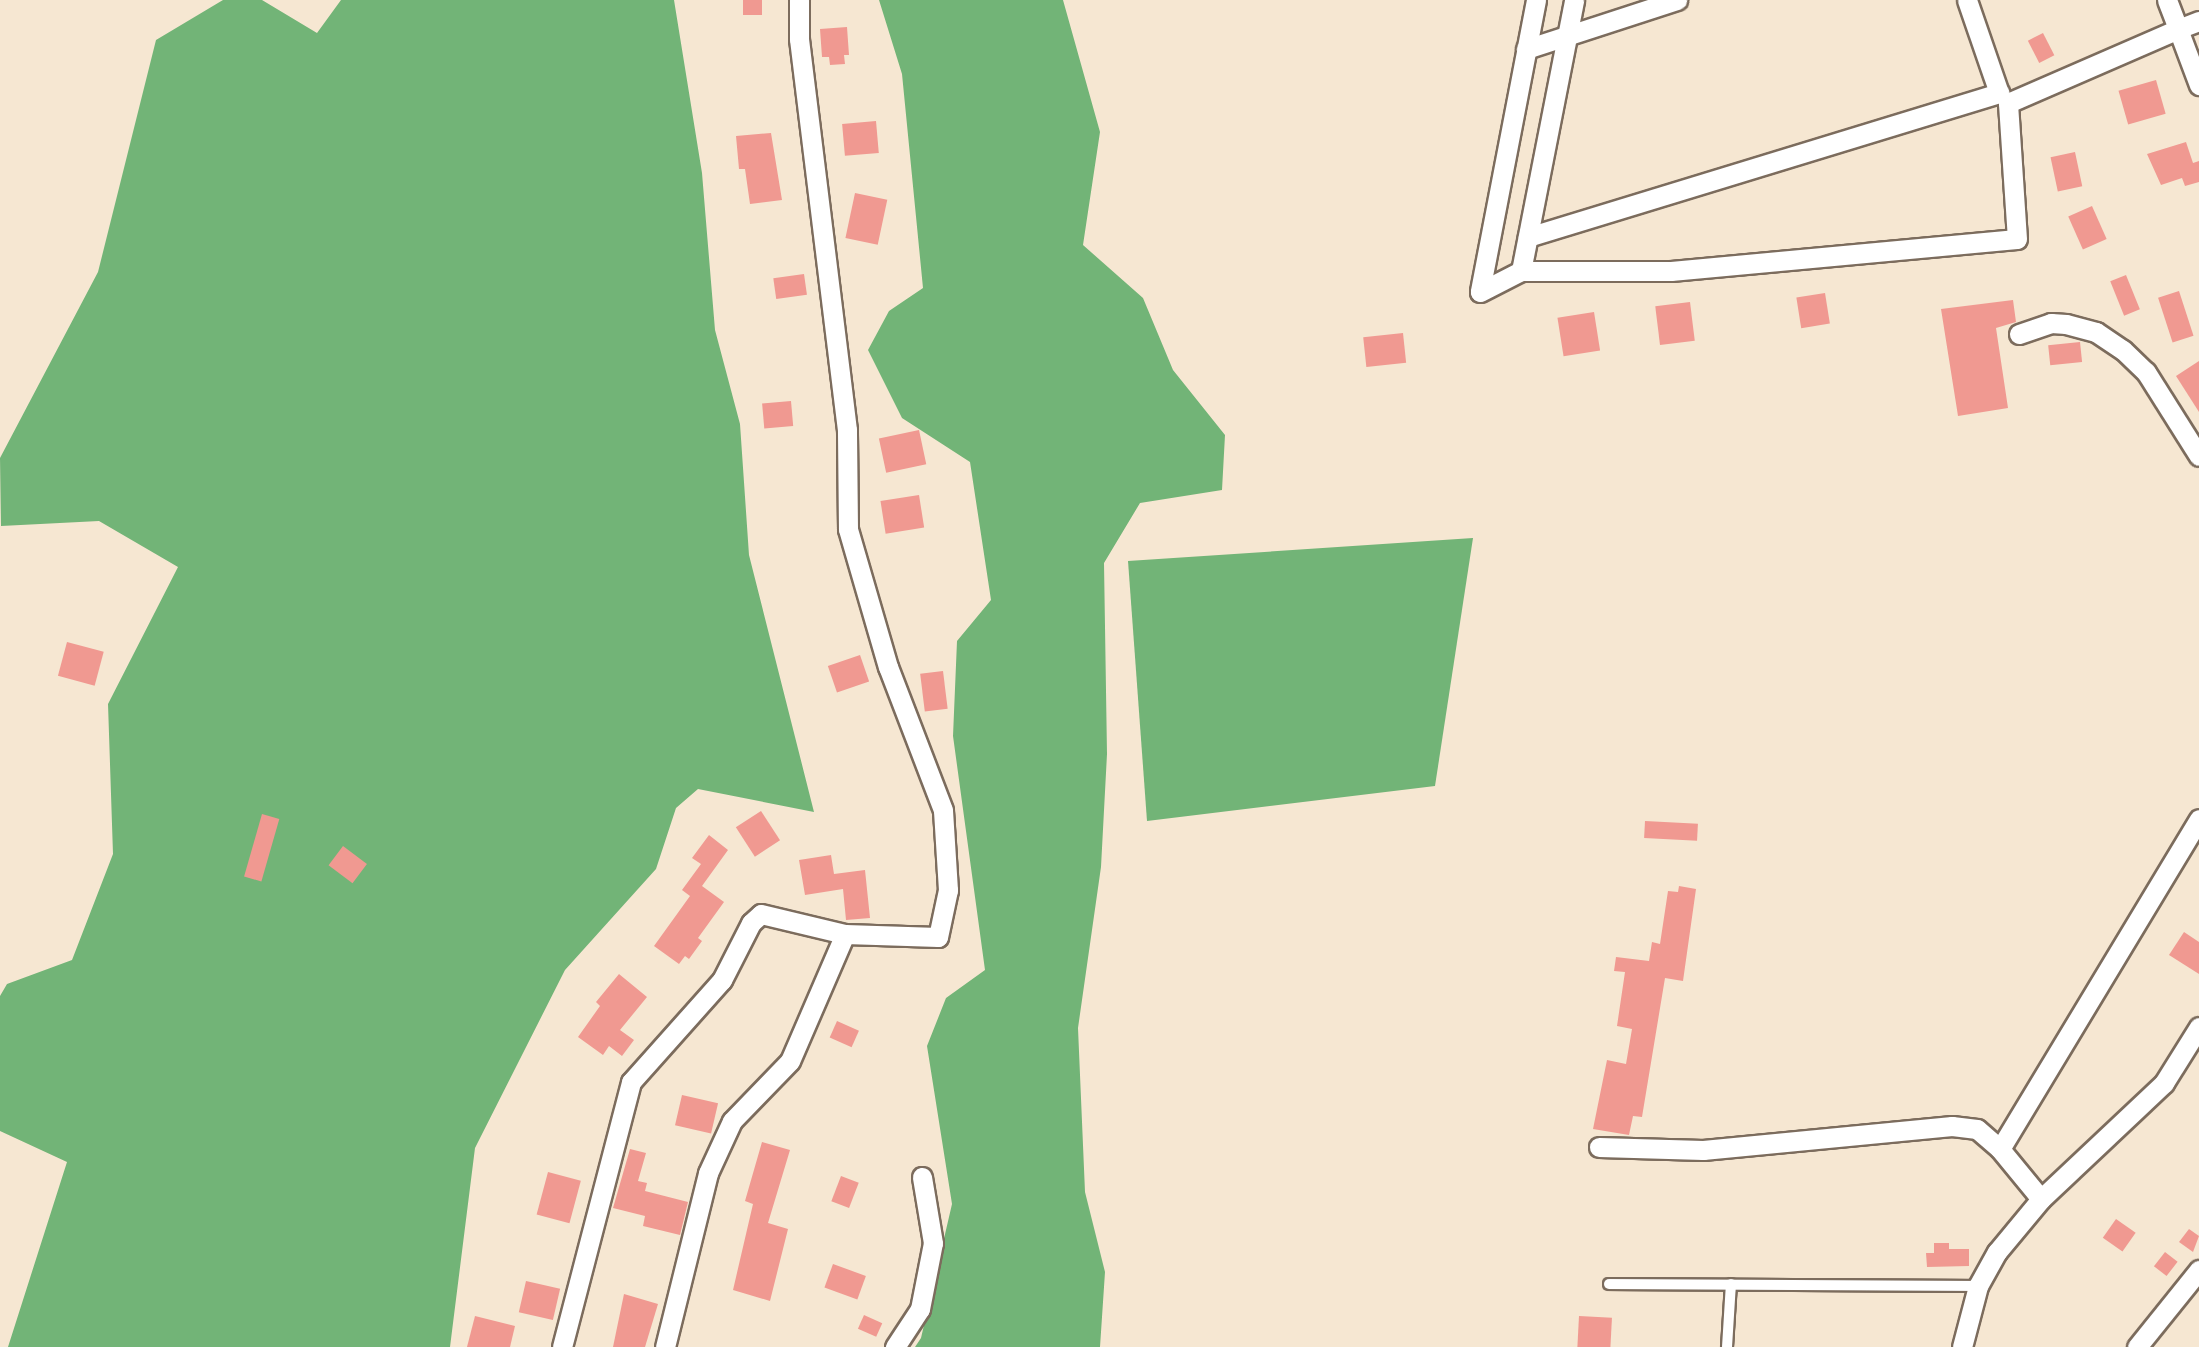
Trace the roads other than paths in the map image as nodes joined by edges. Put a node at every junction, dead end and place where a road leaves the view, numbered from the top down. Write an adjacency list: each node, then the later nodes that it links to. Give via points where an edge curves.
1 (799, 0): 18 (street, via 799,39 846,417 848,529 888,667 943,810 948,890 938,937)
2 (1536, 0): 10 (street)
3 (1574, 0): 9 (street)
4 (1677, 0): 9 (street)
5 (1967, 0): 12 (street)
6 (2167, 0): 8 (street)
7 (2199, 21): 8 (street)
8 (2178, 29): 11 (street); 12 (street)
9 (1568, 34): 10 (street); 13 (street)
10 (1526, 49): 14 (street, via 1480,292)
11 (2199, 85)
12 (2003, 98): 13 (street); 14 (street, via 2017,239 1671,271)
13 (1528, 237): 14 (street)
14 (1521, 271)
15 (2019, 334): 16 (street, via 2051,323 2066,324 2096,332 2123,349 2146,372)
16 (2199, 456)
17 (2199, 819): 21 (street)
18 (845, 933): 28 (street, via 761,914 751,923 722,980 631,1082); 29 (street, via 790,1061 732,1121 708,1173)
19 (2199, 1027): 23 (street, via 2164,1083)
20 (1599, 1147): 21 (street, via 1703,1150 1952,1126 1977,1129)
21 (2000, 1149): 23 (street)
22 (922, 1177): 30 (street, via 933,1243 920,1309)
23 (2040, 1199): 27 (street, via 1997,1252)
24 (2199, 1270): 33 (street)
25 (1609, 1284): 26 (lane)
26 (1731, 1284): 27 (lane); 31 (lane)
27 (1978, 1286): 32 (street)
28 (562, 1347)
29 (665, 1347)
30 (895, 1347)
31 (1727, 1347)
32 (1962, 1347)
33 (2137, 1347)

